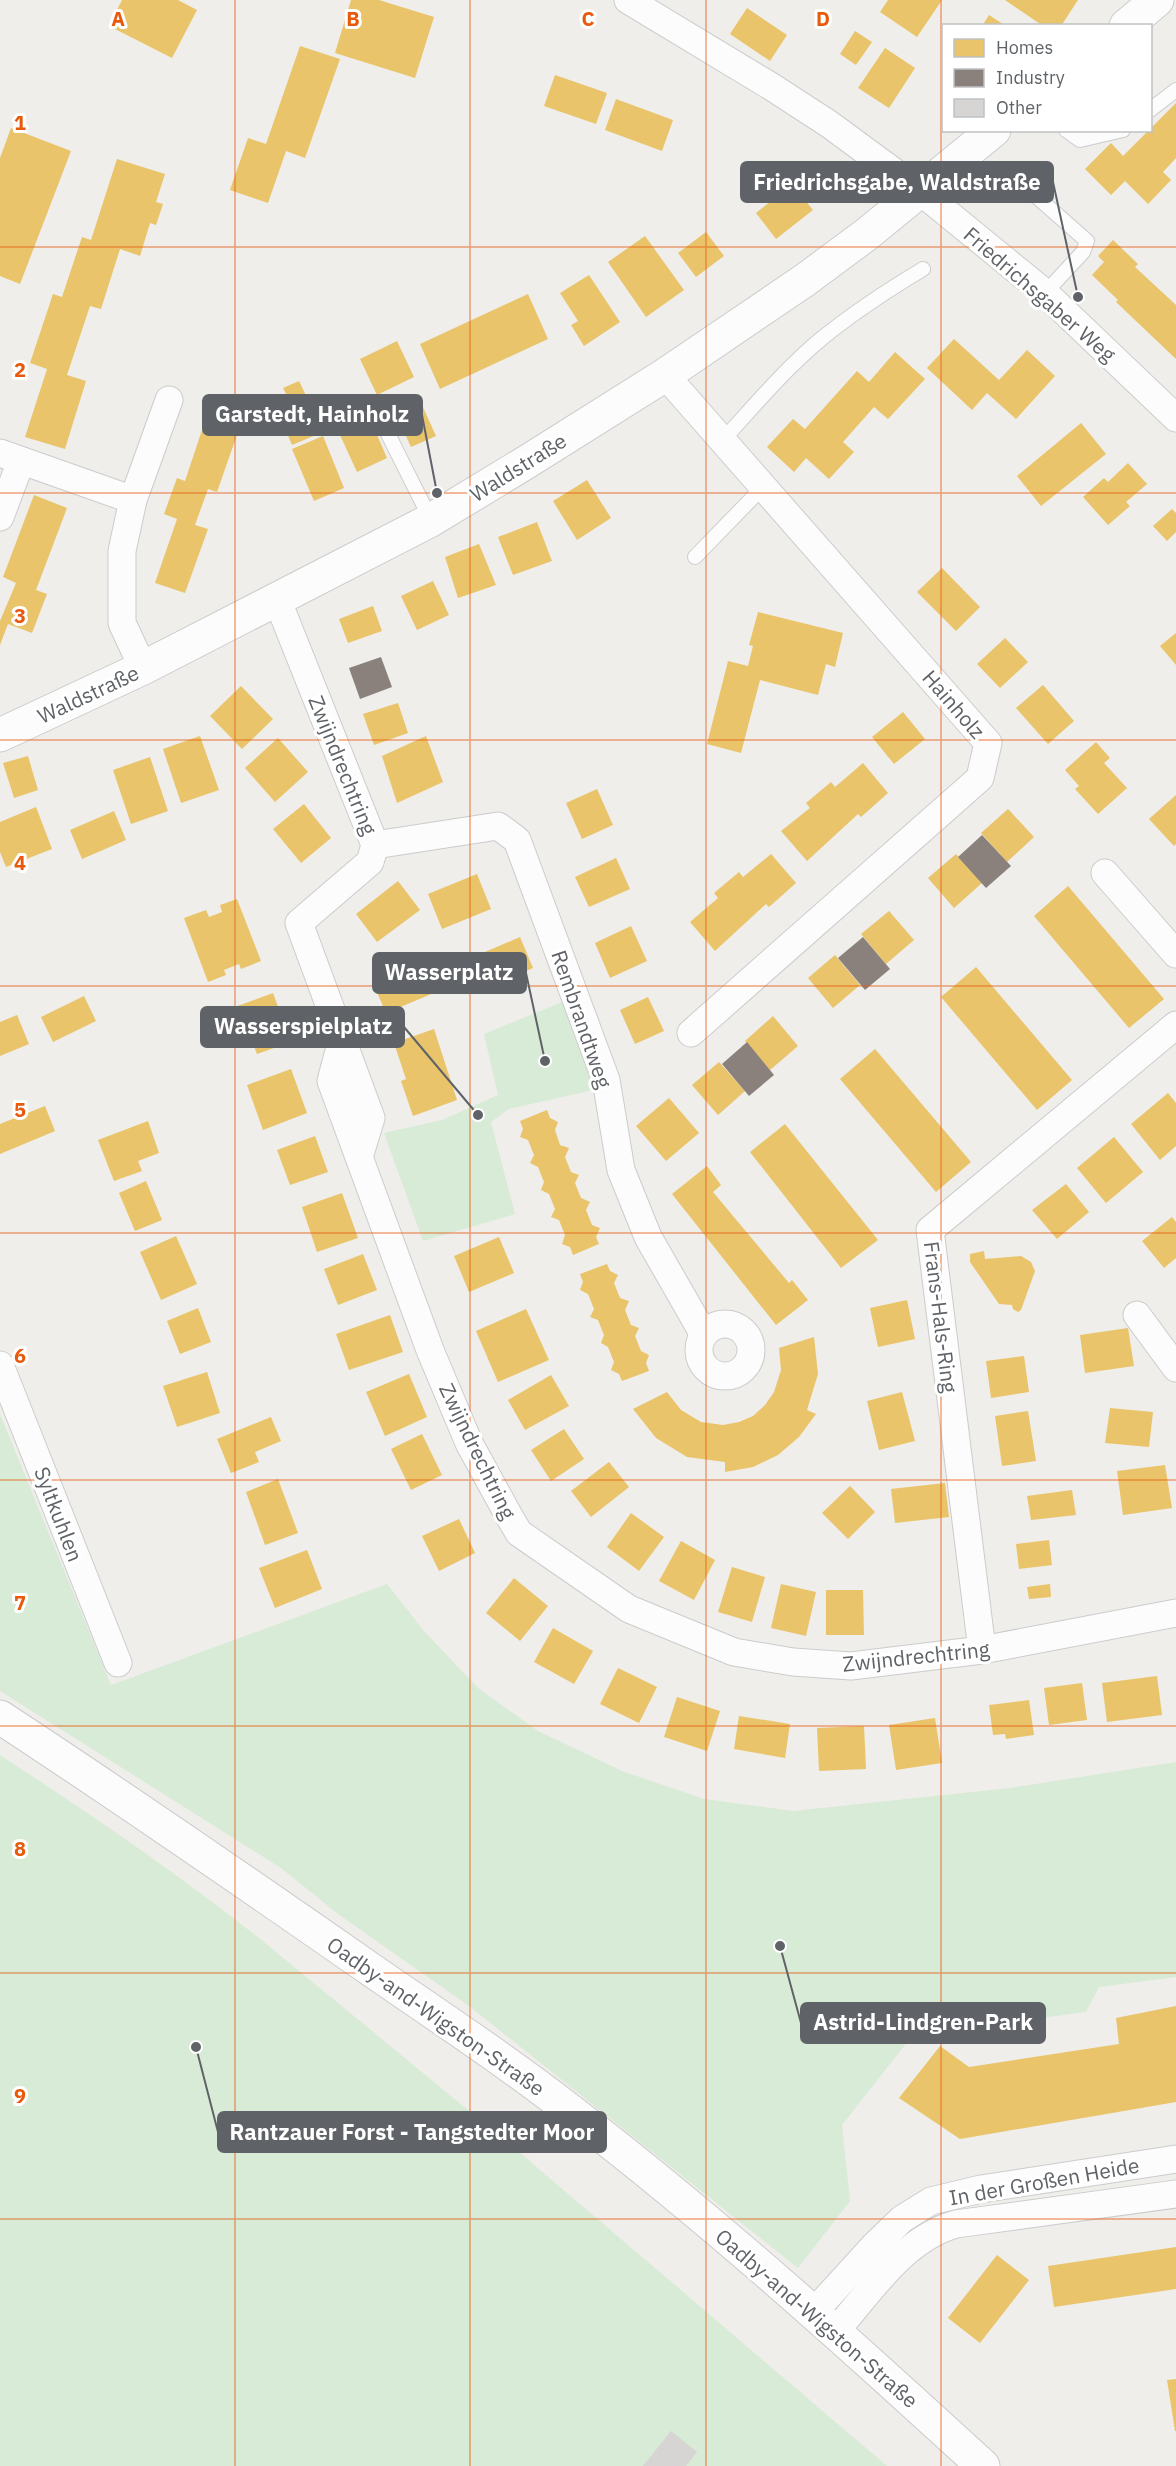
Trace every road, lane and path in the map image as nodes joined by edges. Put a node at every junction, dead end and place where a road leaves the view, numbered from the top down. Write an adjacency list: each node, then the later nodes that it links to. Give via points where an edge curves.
1 (628, 0): 9 (street, Friedrichsgaber Weg, via 782,93)
2 (1157, 0): 3 (street)
3 (1128, 24)
4 (1176, 90): 5 (lane)
5 (1152, 108)
6 (992, 132): 9 (street, Waldstraße)
7 (1068, 132): 8 (lane, via 1080,140)
8 (1114, 132)
9 (920, 190): 12 (street, Friedrichsgaber Weg); 13 (street, Waldstraße, via 806,280)
10 (1029, 190): 12 (lane, via 1087,241 1083,252)
11 (923, 269): 17 (lane, via 887,290 820,340)
12 (1045, 293): 16 (street, Friedrichsgaber Weg)
13 (665, 375): 17 (street, Hainholz); 22 (street, Waldstraße)
14 (169, 400): 20 (street)
15 (374, 406): 22 (lane)
16 (1176, 418)
17 (722, 441): 19 (street, Hainholz)
18 (10, 457): 20 (street); 21 (street)
19 (763, 487): 23 (lane); 31 (street, Hainholz, via 988,743 980,778)
20 (133, 500): 25 (street, via 122,551 122,623)
21 (0, 517)
22 (431, 520): 24 (street, Waldstraße)
23 (695, 557)
24 (277, 599): 25 (street, Waldstraße); 27 (street, Zwijndrechtring)
25 (143, 668): 26 (street, Waldstraße)
26 (0, 735)
27 (375, 845): 33 (street, Rembrandtweg, via 498,826 517,840 606,1080 621,1170 648,1237); 37 (street, Zwijndrechtring, via 370,862 299,923 371,1118 359,1157 469,1443 519,1533 629,1609 734,1652 851,1666)
28 (1105, 873): 29 (street)
29 (1176, 954)
30 (1176, 1025): 37 (street, Frans-Hals-Ring, via 930,1230)
31 (691, 1034)
32 (1137, 1315): 35 (street)
33 (704, 1333)
34 (0, 1365): 38 (street, Syltkuhlen)
35 (1176, 1368)
36 (1176, 1613): 37 (street, Zwijndrechtring)
37 (982, 1650)
38 (118, 1664)
39 (0, 1717): 42 (street, Oadby-and-Wigston-Straße, via 572,2112)
40 (1176, 2159): 42 (street, In der Großen Heide, via 981,2189 931,2201 902,2219 874,2246)
41 (1176, 2194): 42 (street, In der Großen Heide, via 942,2228 926,2235)
42 (824, 2322): 43 (street, Oadby-and-Wigston-Straße)
43 (983, 2466)

